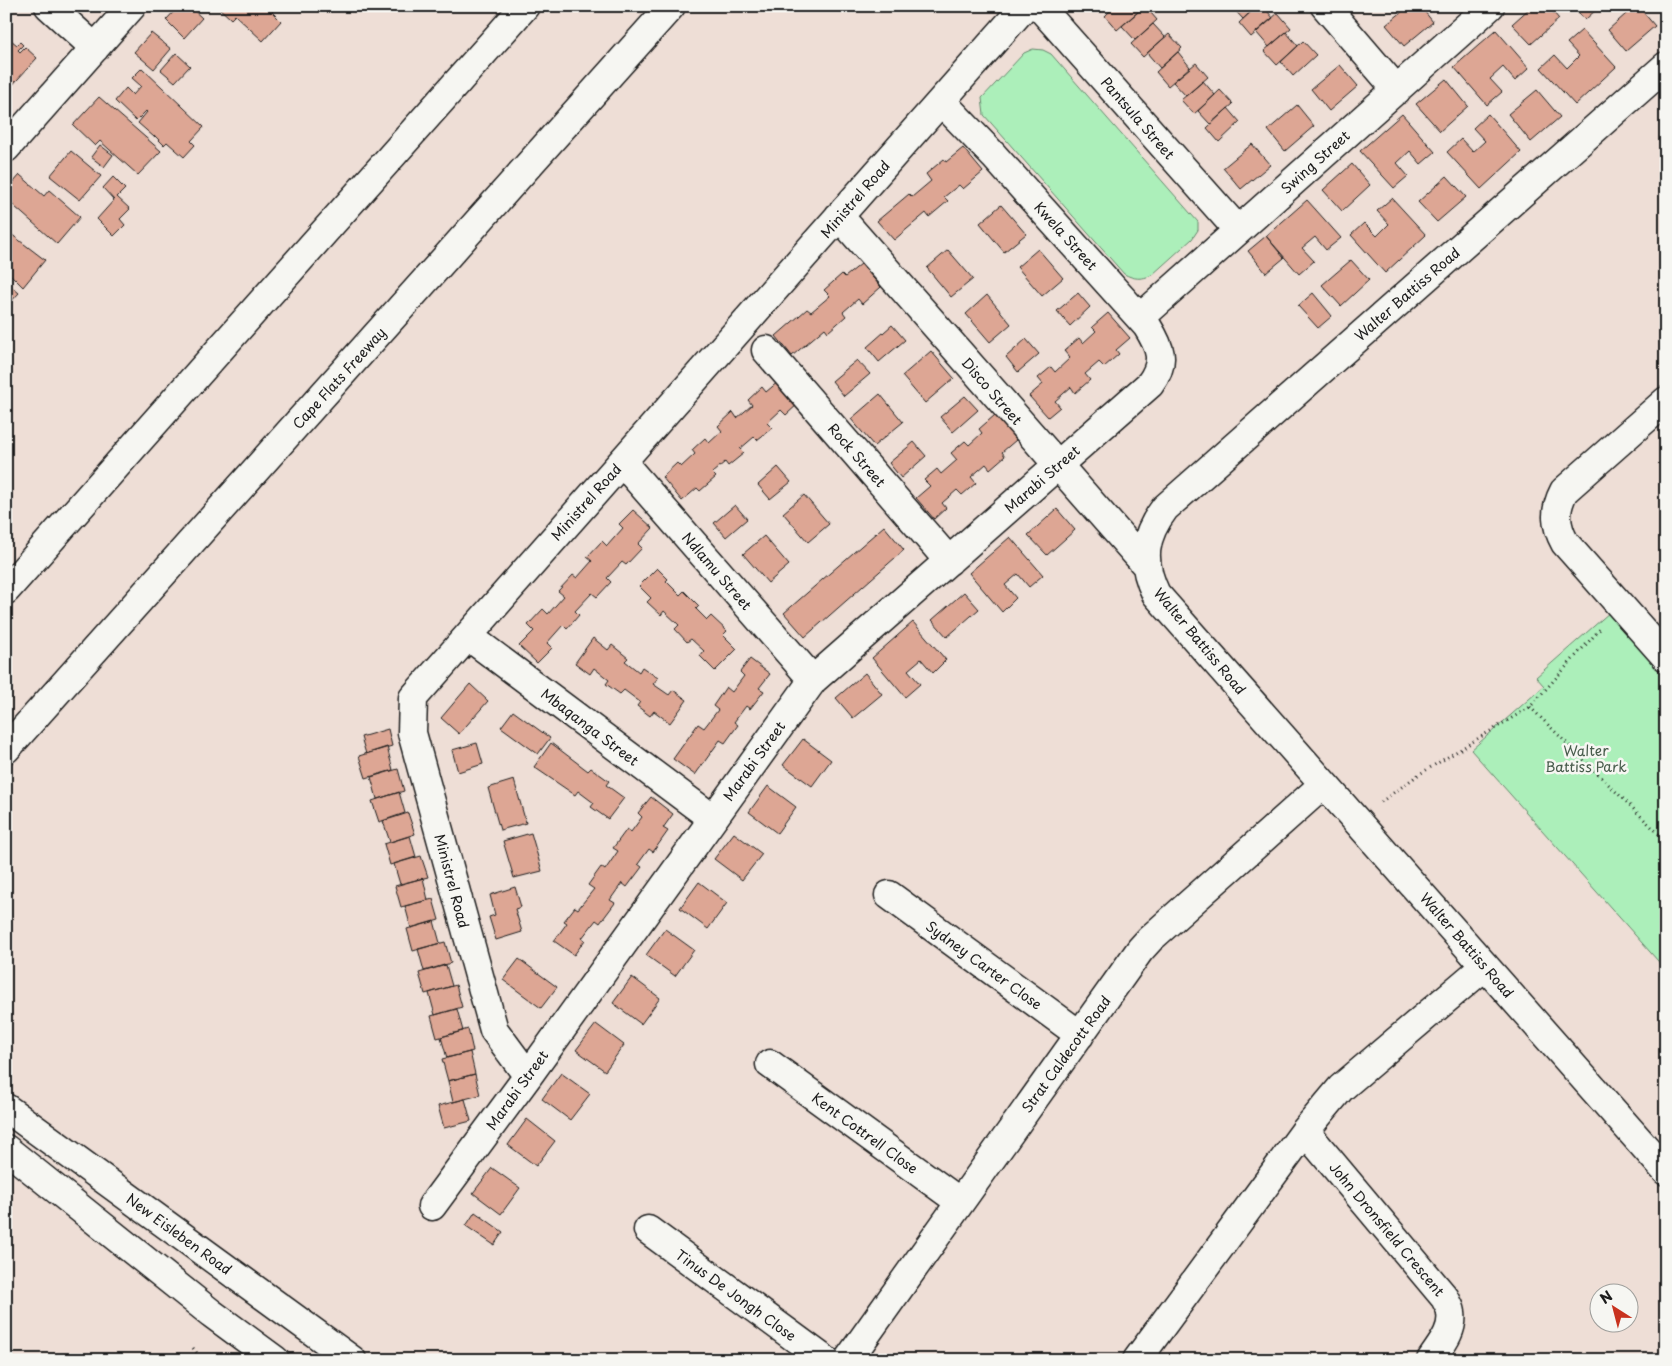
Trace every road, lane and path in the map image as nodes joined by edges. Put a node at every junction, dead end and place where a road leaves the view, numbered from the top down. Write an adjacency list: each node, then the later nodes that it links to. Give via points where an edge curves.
1 (49, 6): 9 (main road)
2 (132, 6): 9 (main road)
3 (525, 6): 24 (main road)
4 (671, 6): 30 (main road, Cape Flats Freeway)
5 (1025, 6): 12 (main road, Ministrel Road)
6 (1039, 6): 15 (main road, Pantsula Street)
7 (1325, 6): 11 (main road)
8 (1490, 6): 11 (main road, Swing Street)
9 (95, 48): 13 (main road)
10 (1666, 66): 23 (main road, Walter Battiss Road, via 1166,508 1149,534)
11 (1396, 90): 15 (main road, Swing Street)
12 (941, 101): 14 (main road, Ministrel Road); 16 (main road, Kwela Street)
13 (6, 148)
14 (839, 216): 20 (main road, Ministrel Road); 21 (main road, Disco Street)
15 (1238, 230): 16 (main road, Swing Street)
16 (1140, 318): 18 (main road, Kwela Street, via 1161,351 1160,365)
17 (766, 350): 22 (main road, Rock Street)
18 (1150, 384): 21 (main road, Marabi Street)
19 (1666, 401): 25 (main road, via 1571,483 1557,506 1556,523 1565,543)
20 (622, 462): 26 (main road, Ministrel Road); 28 (main road, Ndlamu Street)
21 (1057, 465): 22 (main road, Marabi Street); 23 (main road, Disco Street)
22 (948, 560): 28 (main road, Marabi Street)
23 (1146, 565): 31 (main road, Walter Battiss Road, via 1156,594)
24 (6, 590)
25 (1620, 606): 27 (main road); 29 (path)
26 (468, 636): 32 (main road, Mbaqanga Street); 39 (main road, Ministrel Road, via 413,698 412,733 494,1030)
27 (1666, 656)
28 (813, 680): 32 (main road, Marabi Street)
29 (1530, 707): 33 (path, via 1418,776); 34 (path)
30 (6, 749)
31 (1324, 784): 33 (main road, Walter Battiss Road); 37 (main road, Strat Caldecott Road, via 1150,939)
32 (712, 818): 39 (main road, Marabi Street)
33 (1357, 820): 36 (main road, Walter Battiss Road)
34 (1666, 842)
35 (889, 896): 37 (main road, Sydney Carter Close)
36 (1485, 966): 41 (main road, via 1341,1088); 43 (main road, Walter Battiss Road)
37 (1080, 1035): 44 (main road, Strat Caldecott Road)
38 (770, 1064): 44 (main road, Kent Cottrell Close)
39 (528, 1076): 45 (main road, Marabi Street)
40 (6, 1108): 50 (main road, New Eisleben Road)
41 (1305, 1131): 53 (main road); 54 (main road, John Dronsfield Crescent, via 1445,1298 1451,1312 1450,1325 1447,1336)
42 (6, 1149): 49 (main road, via 211,1313)
43 (1666, 1170)
44 (960, 1202): 52 (main road, Strat Caldecott Road)
45 (432, 1206)
46 (648, 1230): 51 (main road, Tinus De Jongh Close)
47 (193, 1348): 48 (path)
48 (202, 1360)
49 (275, 1360)
50 (352, 1360)
51 (824, 1360)
52 (848, 1360)
53 (1137, 1360)
54 (1431, 1360)

